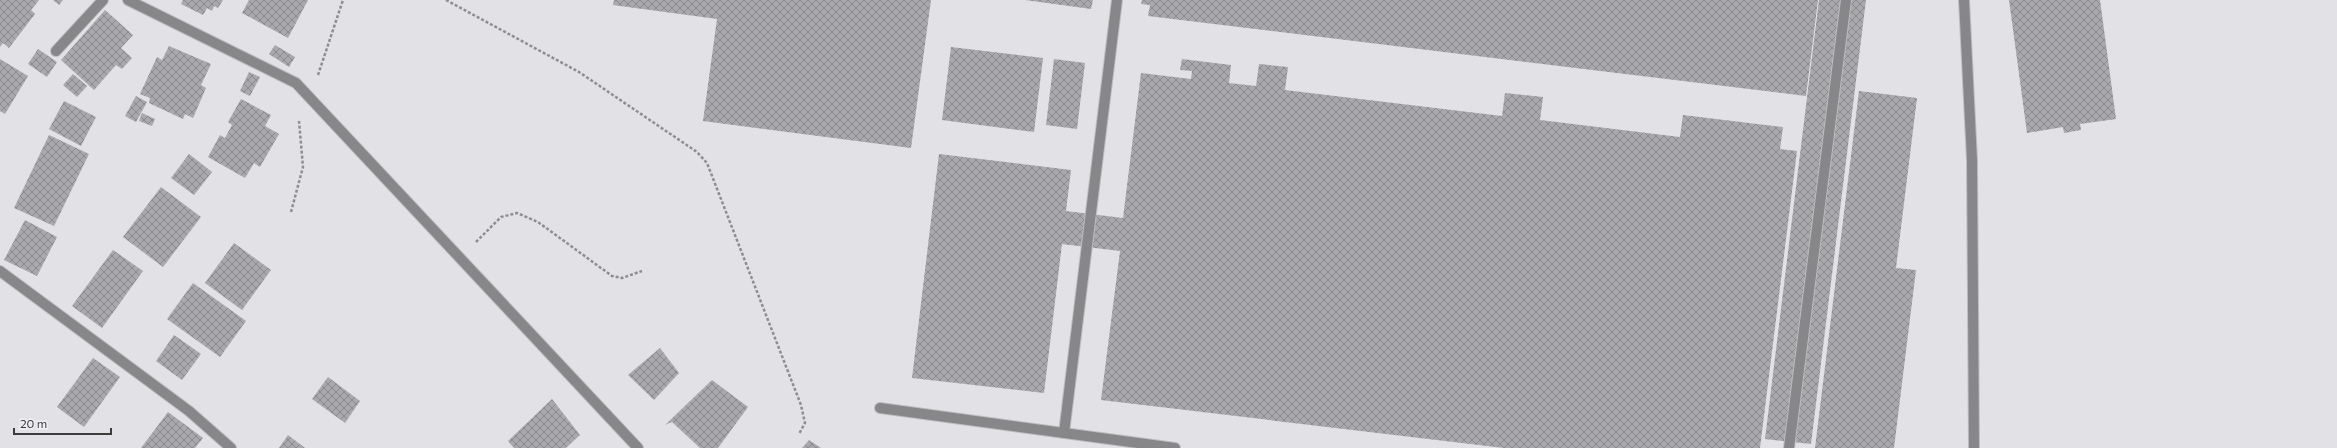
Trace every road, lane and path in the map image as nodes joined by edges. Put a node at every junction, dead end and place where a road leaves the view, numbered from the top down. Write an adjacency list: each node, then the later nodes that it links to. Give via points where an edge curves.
1 (103, 0): 8 (street)
2 (128, 0): 9 (street, via 296,83)
3 (344, 0): 9 (path)
4 (446, 0): 16 (path, via 579,72 697,152 707,163 801,405 805,423)
5 (1117, 0): 15 (street)
6 (1846, 0): 20 (street)
7 (1964, 0): 21 (street, via 1972,160)
8 (56, 51)
9 (307, 95): 10 (path, via 298,104 303,167); 11 (street)
10 (291, 212)
11 (460, 258): 13 (path, via 501,217 517,212 538,222 612,276 622,278); 18 (street)
12 (0, 271): 17 (street, via 189,411)
13 (642, 271)
14 (880, 408): 15 (street)
15 (1064, 433): 19 (street)
16 (799, 434)
17 (231, 448)
18 (638, 448)
19 (1175, 448)
20 (1789, 448)
21 (1974, 448)

